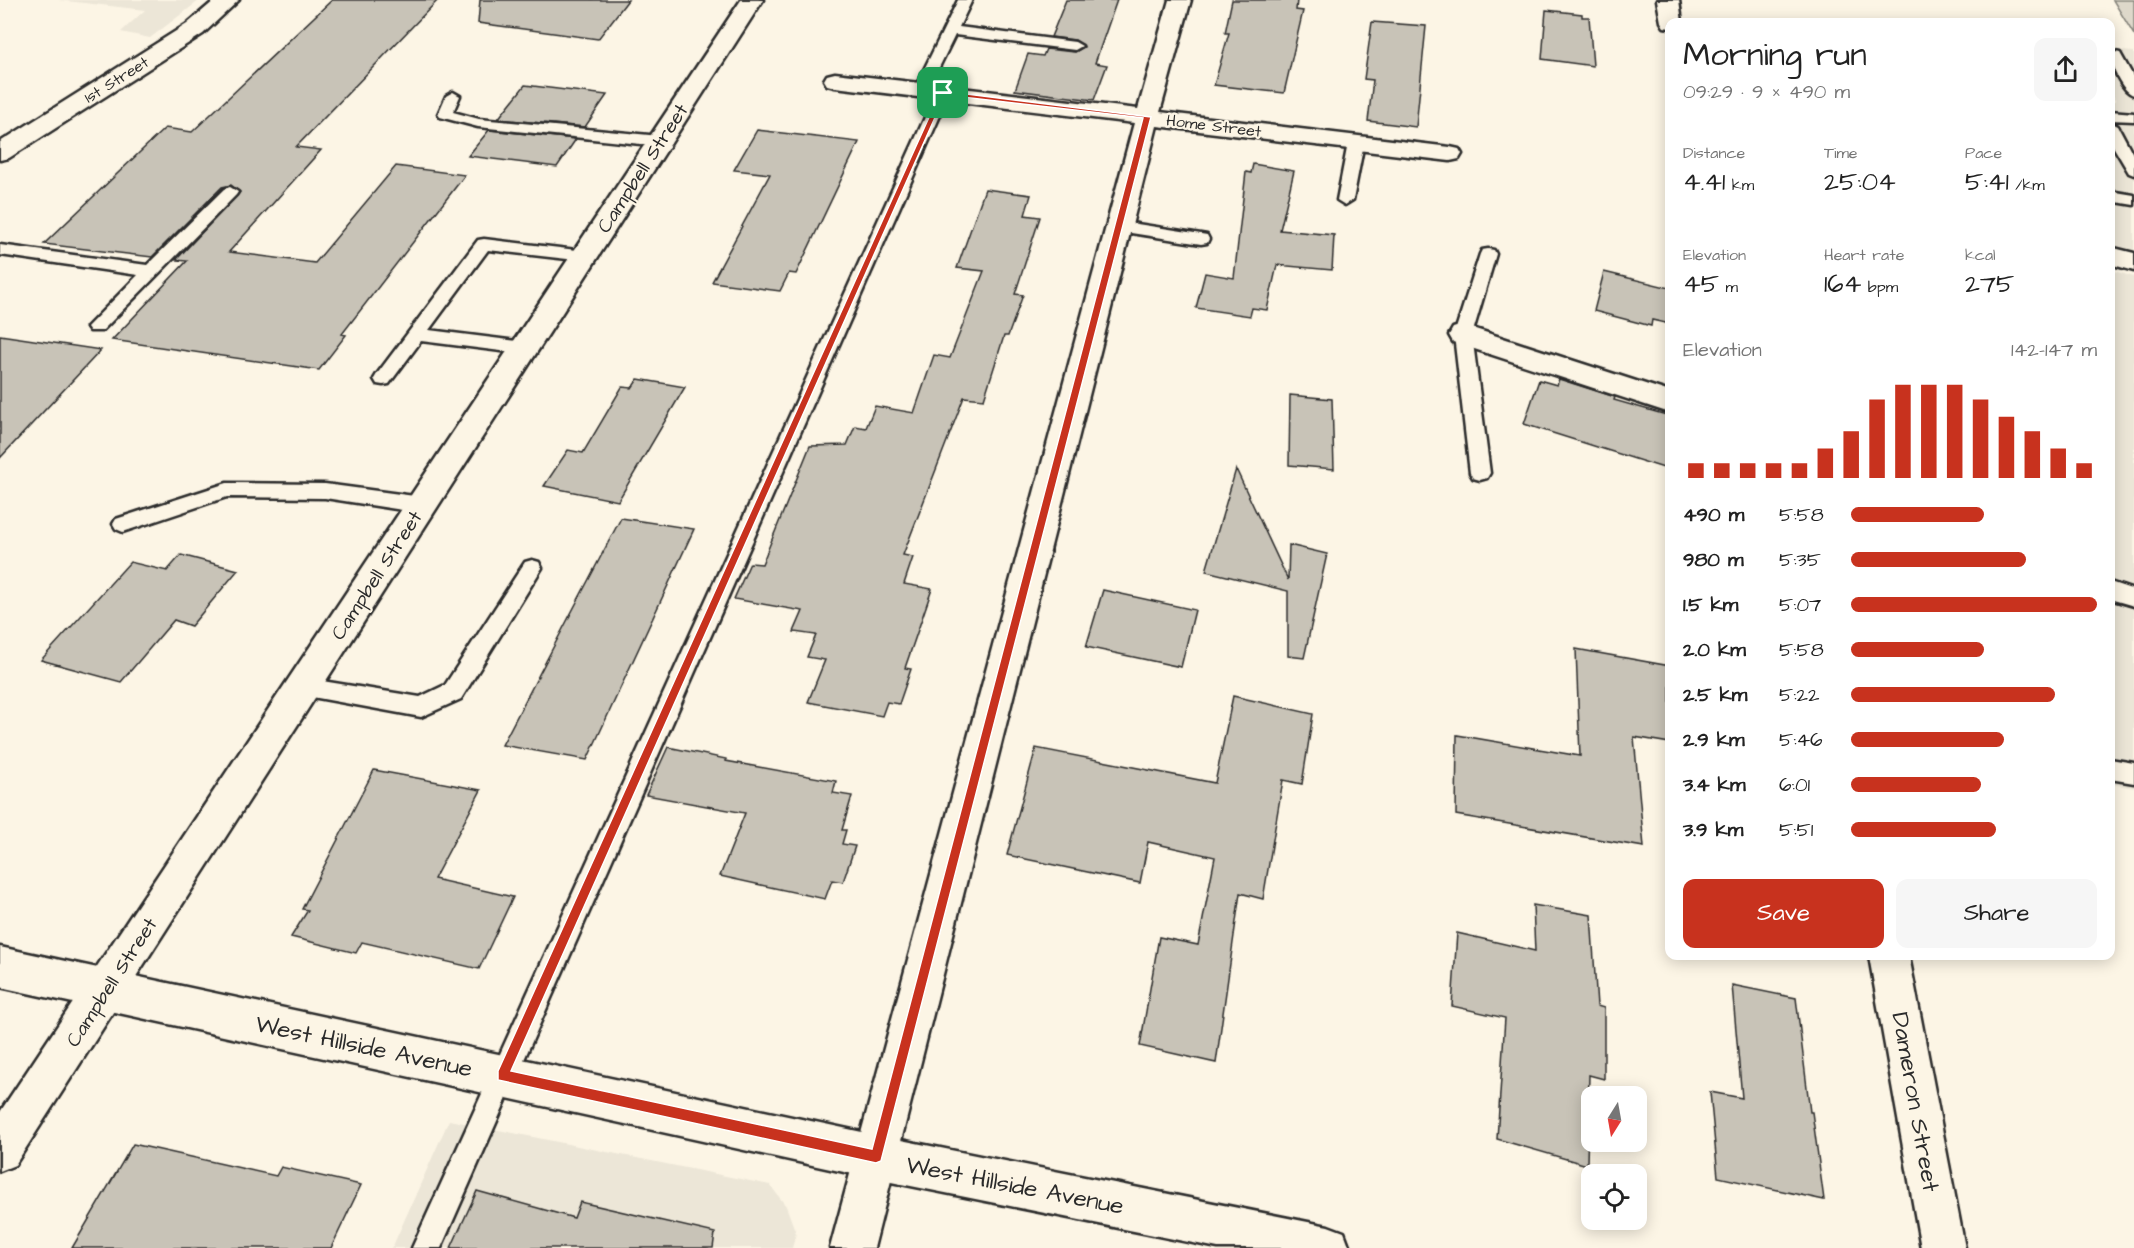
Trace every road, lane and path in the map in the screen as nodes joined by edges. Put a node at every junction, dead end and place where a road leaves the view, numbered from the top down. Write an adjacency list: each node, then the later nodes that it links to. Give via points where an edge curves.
1 (228, 0): 20 (street, 1st Street, via 195,29)
2 (752, 0): 18 (street, Campbell Street)
3 (965, 0): 7 (lane)
4 (1180, 0): 15 (street)
5 (1668, 0): 6 (street)
6 (1671, 18)
7 (951, 30): 8 (lane); 12 (lane)
8 (1075, 46)
9 (2115, 56): 11 (lane)
10 (835, 80): 12 (street, Home Street)
11 (2134, 91)
12 (932, 92): 15 (street, Home Street); 53 (lane)
13 (453, 96): 18 (lane, via 445,114 478,123)
14 (2115, 115): 16 (lane)
15 (1147, 117): 19 (street, Home Street); 27 (street)
16 (2134, 117)
17 (2115, 135): 22 (lane)
18 (660, 141): 31 (street, Campbell Street)
19 (1356, 143): 21 (street, Home Street); 25 (lane)
20 (0, 153)
21 (1450, 154)
22 (2134, 170)
23 (230, 192): 34 (lane)
24 (2115, 197): 26 (lane)
25 (1345, 200)
26 (2134, 200)
27 (1118, 226): 28 (lane); 55 (street)
28 (1201, 239)
29 (0, 250): 34 (lane)
30 (1488, 254): 37 (lane)
31 (585, 256): 36 (lane, via 484,244); 38 (street, Campbell Street)
32 (2115, 256): 33 (street)
33 (2134, 262)
34 (151, 271): 35 (lane)
35 (96, 327)
36 (417, 334): 38 (lane); 39 (lane)
37 (1463, 335): 40 (street); 41 (lane)
38 (525, 348): 42 (street, Campbell Street)
39 (383, 379)
40 (1665, 401)
41 (1480, 473)
42 (422, 505): 43 (lane, via 325,491 227,490); 47 (street, Campbell Street)
43 (123, 524)
44 (532, 568): 47 (lane, via 453,692 421,707)
45 (2115, 592): 46 (lane)
46 (2134, 598)
47 (304, 687): 52 (street, Campbell Street)
48 (2115, 771): 49 (lane)
49 (2134, 773)
50 (1890, 960): 59 (street, Dameron Street)
51 (0, 967): 52 (street, West Hillside Avenue)
52 (106, 990): 53 (street, West Hillside Avenue); 54 (street, Campbell Street)
53 (502, 1076): 55 (street, West Hillside Avenue); 56 (lane)
54 (0, 1150)
55 (876, 1157): 57 (street); 58 (street, West Hillside Avenue)
56 (426, 1248)
57 (852, 1248)
58 (1328, 1248)
59 (1943, 1248)

